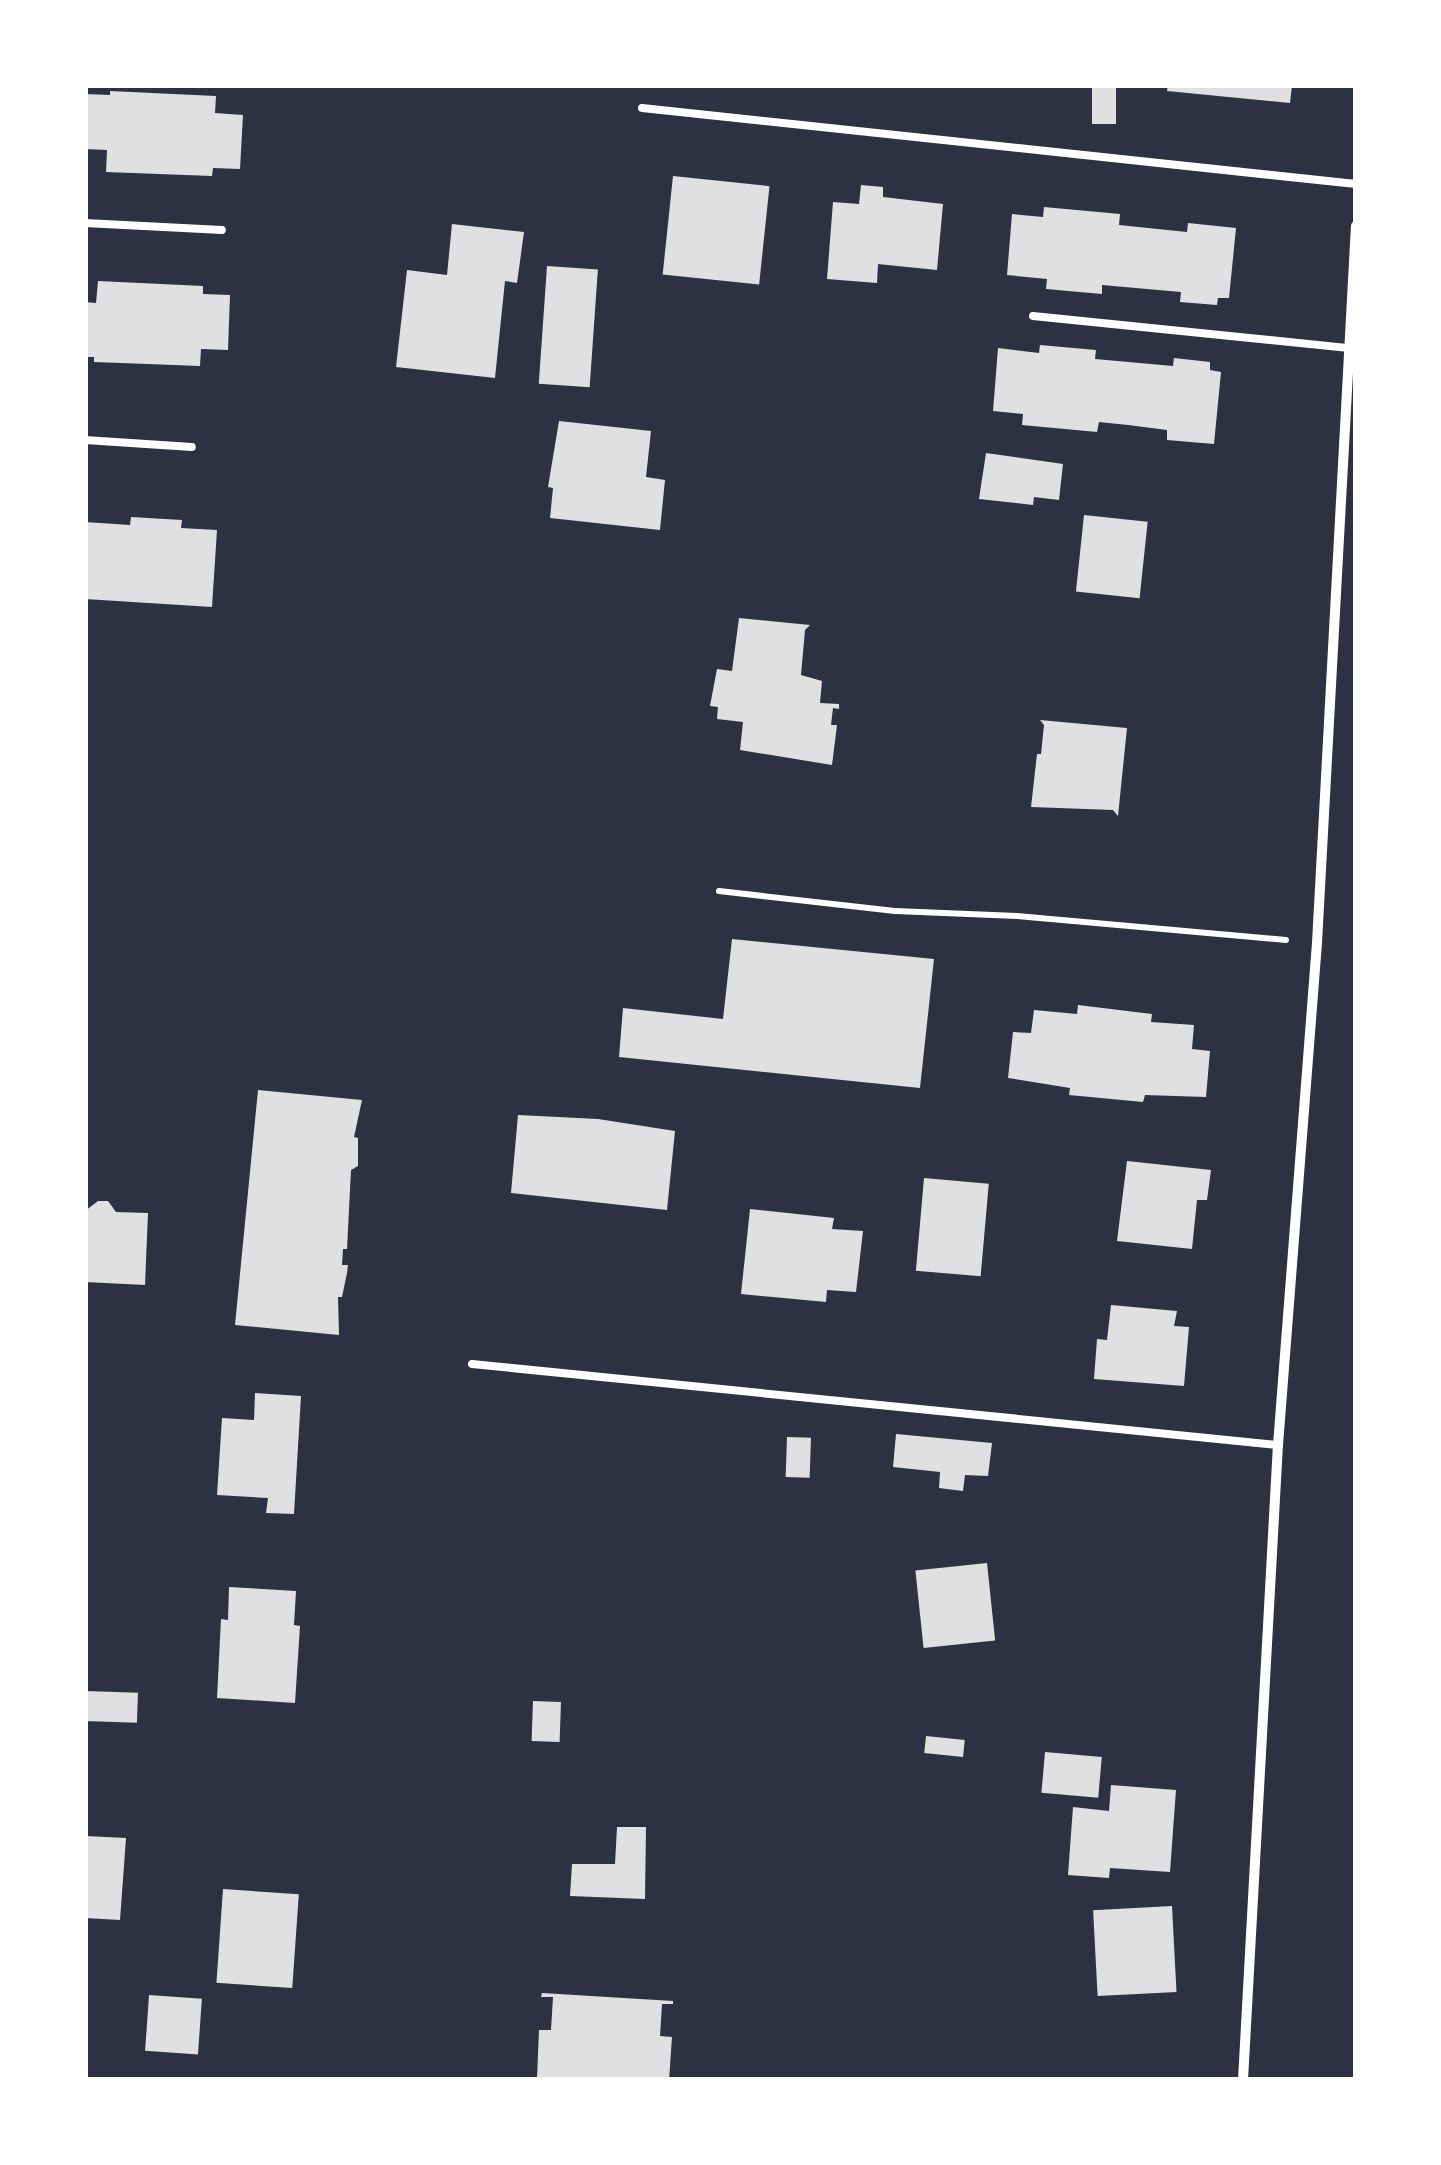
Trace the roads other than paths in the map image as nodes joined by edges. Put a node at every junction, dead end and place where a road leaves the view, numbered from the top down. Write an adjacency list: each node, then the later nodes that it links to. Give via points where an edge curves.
1 (642, 108): 2 (lane)
2 (1356, 184)
3 (85, 223): 5 (lane)
4 (1356, 226): 7 (street)
5 (222, 230)
6 (1033, 316): 7 (lane)
7 (1350, 348): 11 (street, via 1317,943)
8 (85, 440): 9 (lane)
9 (192, 447)
10 (472, 1364): 11 (lane)
11 (1278, 1445): 12 (street)
12 (1243, 2080)

